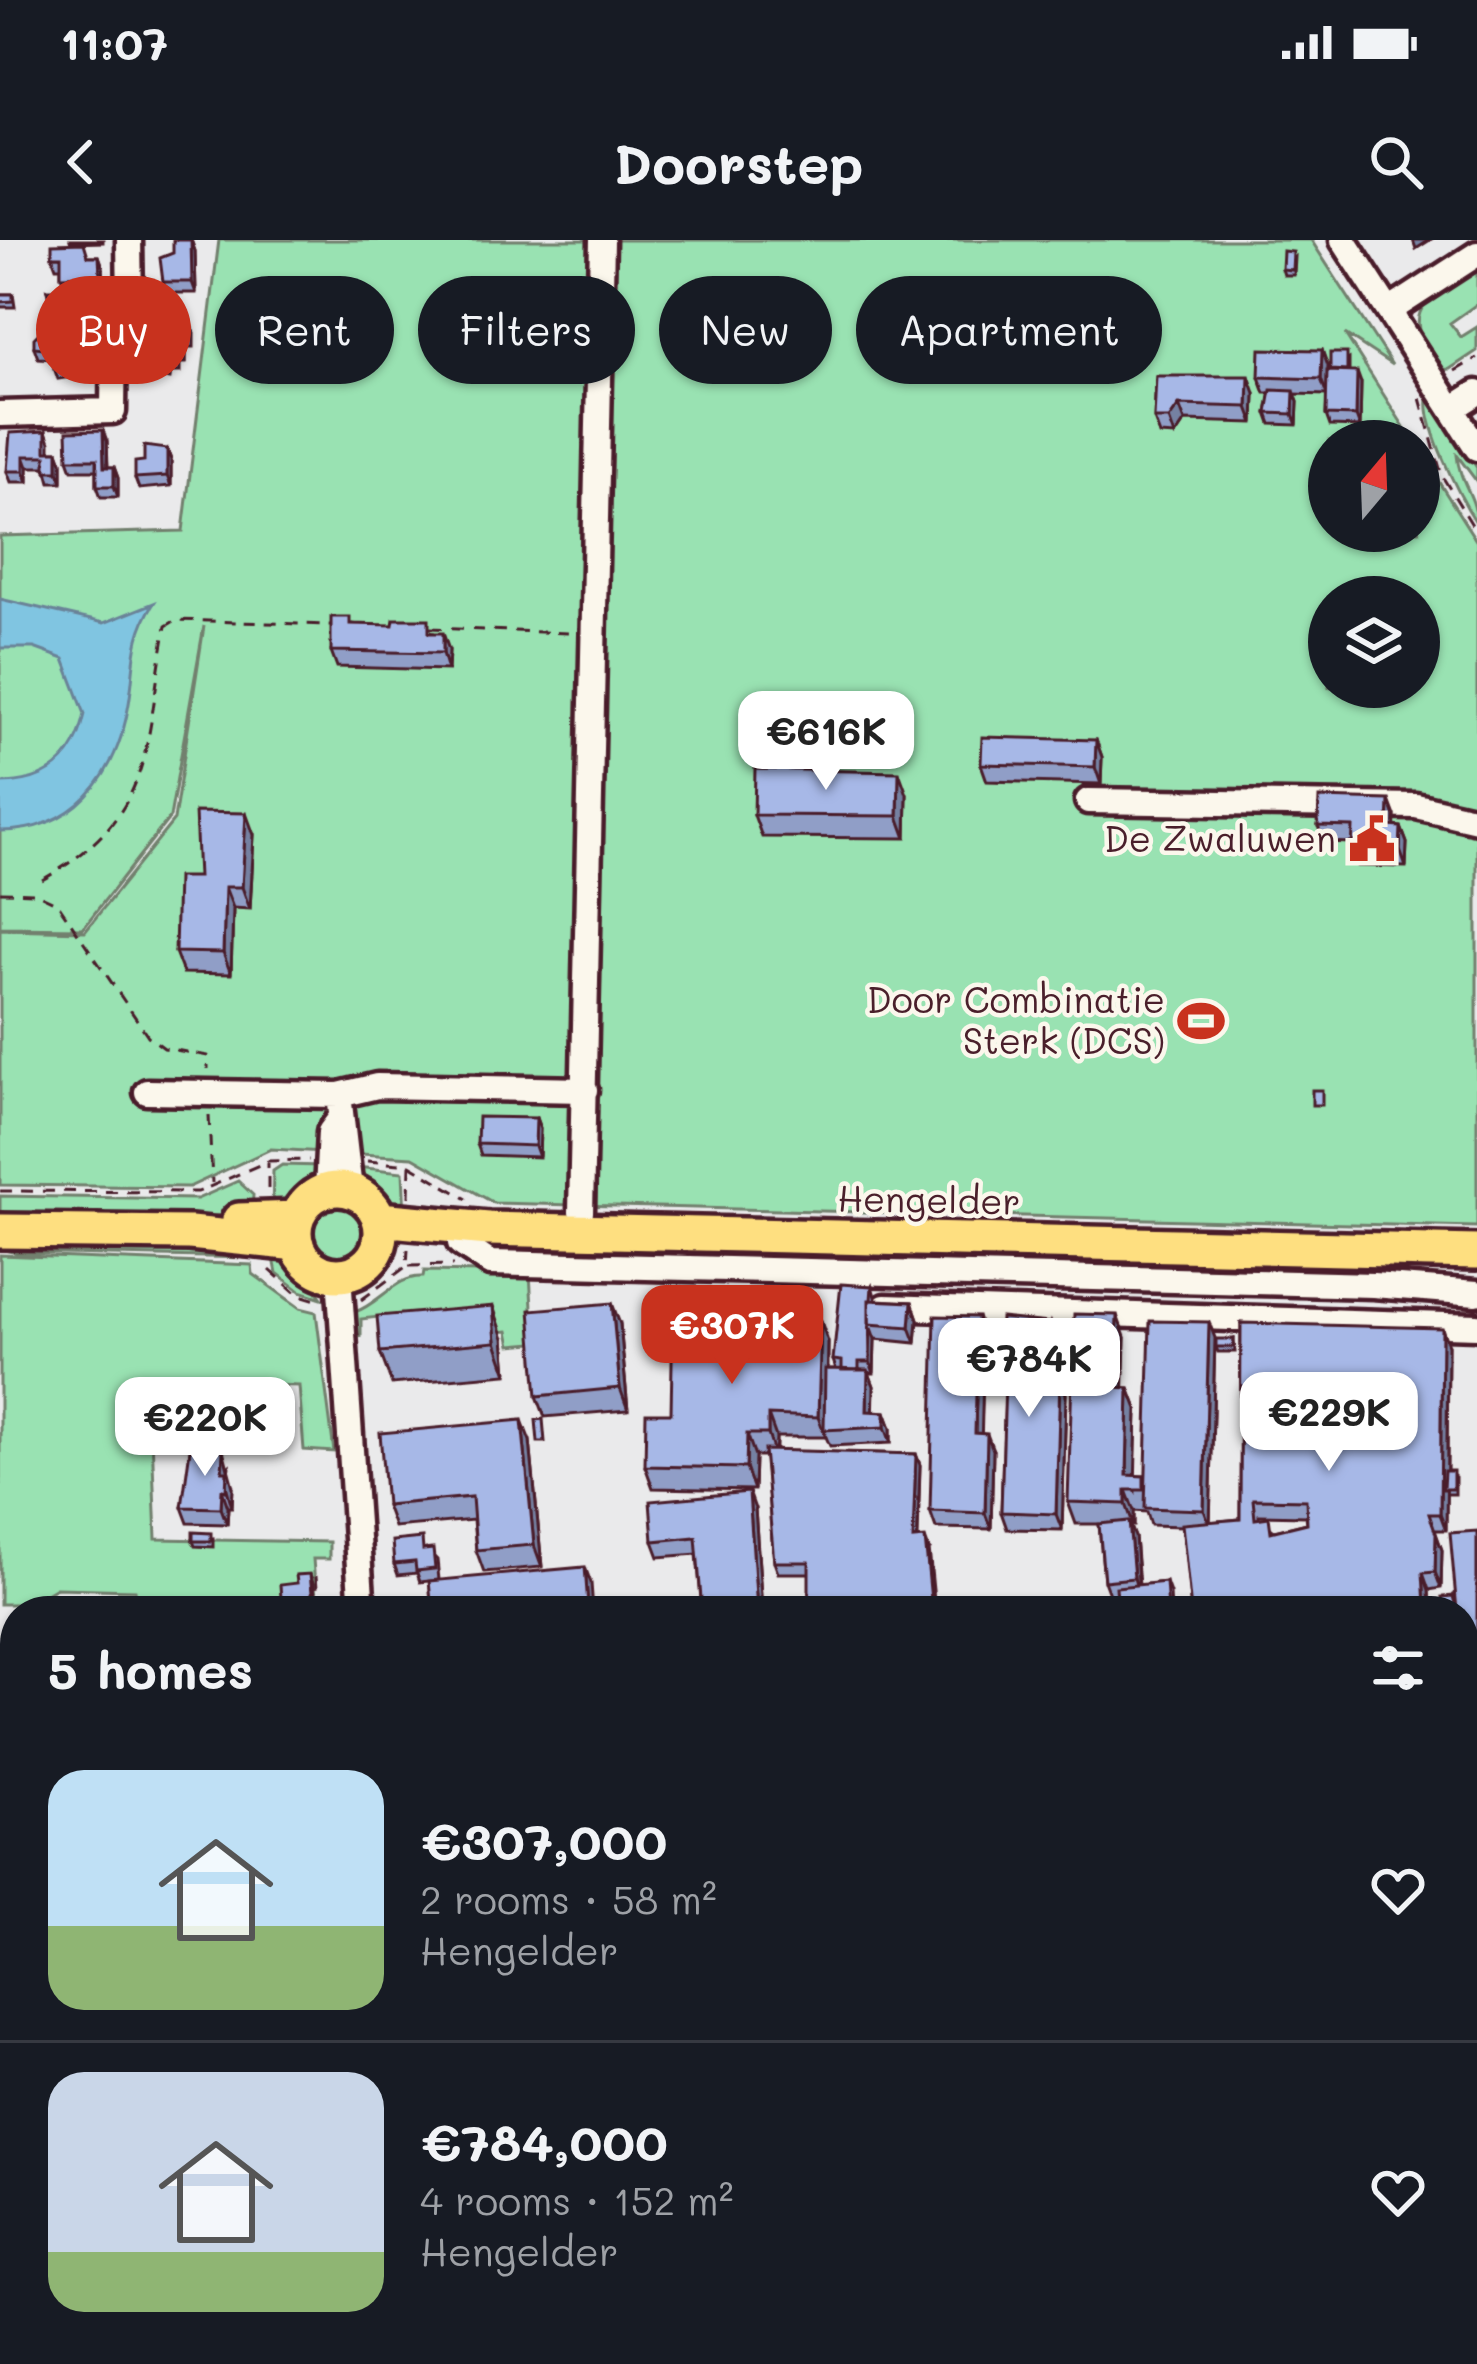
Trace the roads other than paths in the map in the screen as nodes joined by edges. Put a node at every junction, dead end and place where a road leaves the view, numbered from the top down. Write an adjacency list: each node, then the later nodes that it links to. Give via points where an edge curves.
1 (128, 240): 8 (street, via 130,302 114,328 113,411)
2 (602, 240): 12 (street)
3 (1343, 240): 5 (street)
4 (1477, 254): 5 (street)
5 (1389, 311): 7 (street)
6 (1477, 393): 7 (street)
7 (1452, 409): 9 (street)
8 (0, 414)
9 (1477, 448)
10 (1088, 801): 11 (street, via 1416,806)
11 (1477, 820)
12 (584, 1090): 14 (street, via 376,1085); 16 (street)
13 (147, 1092): 14 (street)
14 (339, 1107): 15 (street)
15 (338, 1176): 19 (main road); 20 (main road)
16 (581, 1212)
17 (0, 1220): 19 (main road)
18 (0, 1231): 19 (main road)
19 (283, 1231): 28 (main road)
20 (397, 1238): 21 (main road, Hengelder); 22 (main road, Hengelder, via 488,1229); 28 (main road)
21 (460, 1244): 23 (street, Hengelder, via 490,1263); 27 (main road, Hengelder, via 1280,1257)
22 (1477, 1252)
23 (930, 1275): 24 (street, Hengelder); 30 (street)
24 (1072, 1280): 25 (street, Hengelder); 31 (street)
25 (1139, 1280): 26 (street, Hengelder); 32 (street)
26 (1252, 1282): 27 (street, Hengelder); 33 (street)
27 (1470, 1285): 34 (street)
28 (338, 1288): 35 (street)
29 (885, 1307): 30 (street)
30 (929, 1308): 31 (street)
31 (1072, 1312): 32 (street)
32 (1139, 1313): 33 (street)
33 (1252, 1316): 34 (street)
34 (1466, 1326)
35 (361, 1596)

